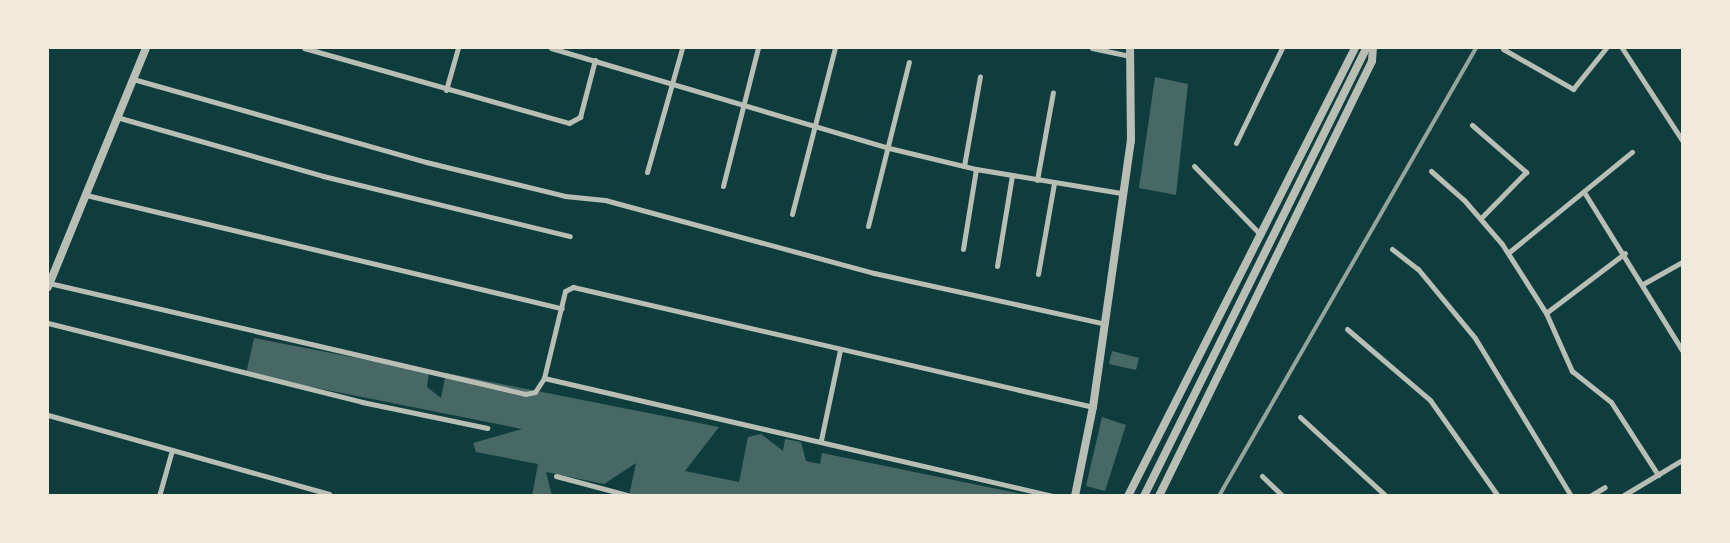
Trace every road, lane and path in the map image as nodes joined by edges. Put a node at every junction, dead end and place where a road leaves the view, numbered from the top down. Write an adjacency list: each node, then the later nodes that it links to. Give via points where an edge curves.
1 (146, 48): 21 (street)
2 (304, 48): 15 (street)
3 (458, 48): 23 (street)
4 (551, 48): 18 (street)
5 (682, 48): 22 (street)
6 (758, 48): 25 (street)
7 (835, 48): 28 (street)
8 (1092, 48): 17 (street)
9 (1282, 48): 30 (street)
10 (1354, 48): 48 (street)
11 (1366, 48): 84 (street)
12 (1373, 48): 85 (street, via 1372,61)
13 (1606, 48): 16 (street, via 1573,89)
14 (1622, 48): 29 (street)
15 (315, 49): 23 (street)
16 (1503, 49)
17 (1131, 52): 43 (street, via 1131,141)
18 (595, 60): 22 (street); 23 (street, via 580,117 569,123)
19 (909, 62): 31 (street)
20 (980, 76): 33 (street)
21 (134, 79): 26 (street); 62 (street, via 444,167 565,196 605,200 874,273)
22 (673, 83): 25 (street); 36 (street)
23 (446, 90)
24 (1053, 92): 39 (street)
25 (744, 105): 28 (street); 41 (street)
26 (120, 118): 44 (street); 49 (street, via 351,183)
27 (1472, 125): 46 (street, via 1526,172)
28 (815, 128): 31 (street); 45 (street)
29 (1682, 140)
30 (1236, 143)
31 (888, 148): 33 (street); 47 (street)
32 (1632, 152): 42 (street)
33 (964, 166): 35 (street)
34 (1194, 166): 48 (street)
35 (976, 170): 38 (street); 50 (street)
36 (647, 172)
37 (1431, 172): 46 (street)
38 (1012, 175): 39 (street); 55 (street)
39 (1037, 180): 40 (street)
40 (1054, 183): 43 (street); 56 (street)
41 (723, 186)
42 (1584, 192): 52 (street); 53 (street)
43 (1121, 193): 62 (street)
44 (86, 195): 58 (street); 59 (street)
45 (792, 214)
46 (1481, 218): 52 (street)
47 (868, 226)
48 (1259, 233): 83 (street)
49 (570, 236)
50 (963, 249)
51 (1392, 249): 89 (street, via 1418,269 1475,338)
52 (1508, 253): 60 (street)
53 (1624, 253): 57 (street); 60 (street)
54 (1682, 262): 57 (street)
55 (997, 266)
56 (1038, 274)
57 (1644, 284): 65 (street)
58 (48, 285): 66 (street, via 525,394 535,392)
59 (562, 308): 64 (street, via 565,291 573,287); 66 (street)
60 (1546, 313): 74 (street, via 1572,371 1611,402)
61 (48, 323): 70 (street, via 362,402)
62 (1104, 324): 67 (street)
63 (1347, 329): 88 (street, via 1430,400)
64 (840, 350): 67 (street); 71 (street)
65 (1682, 350)
66 (544, 378): 71 (street)
67 (1093, 407): 82 (street)
68 (48, 415): 72 (street)
69 (1300, 417): 87 (street)
70 (487, 428)
71 (821, 440): 81 (street)
72 (172, 450): 78 (street); 79 (street)
73 (1682, 460): 74 (street)
74 (1658, 475): 91 (street)
75 (556, 476): 80 (street)
76 (1262, 476): 86 (street)
77 (1605, 486): 90 (street)
78 (329, 494)
79 (159, 496)
80 (631, 496)
81 (1053, 496)
82 (1074, 496)
83 (1128, 496)
84 (1144, 496)
85 (1158, 496)
86 (1283, 496)
87 (1386, 496)
88 (1498, 496)
89 (1571, 496)
90 (1590, 496)
91 (1624, 496)

